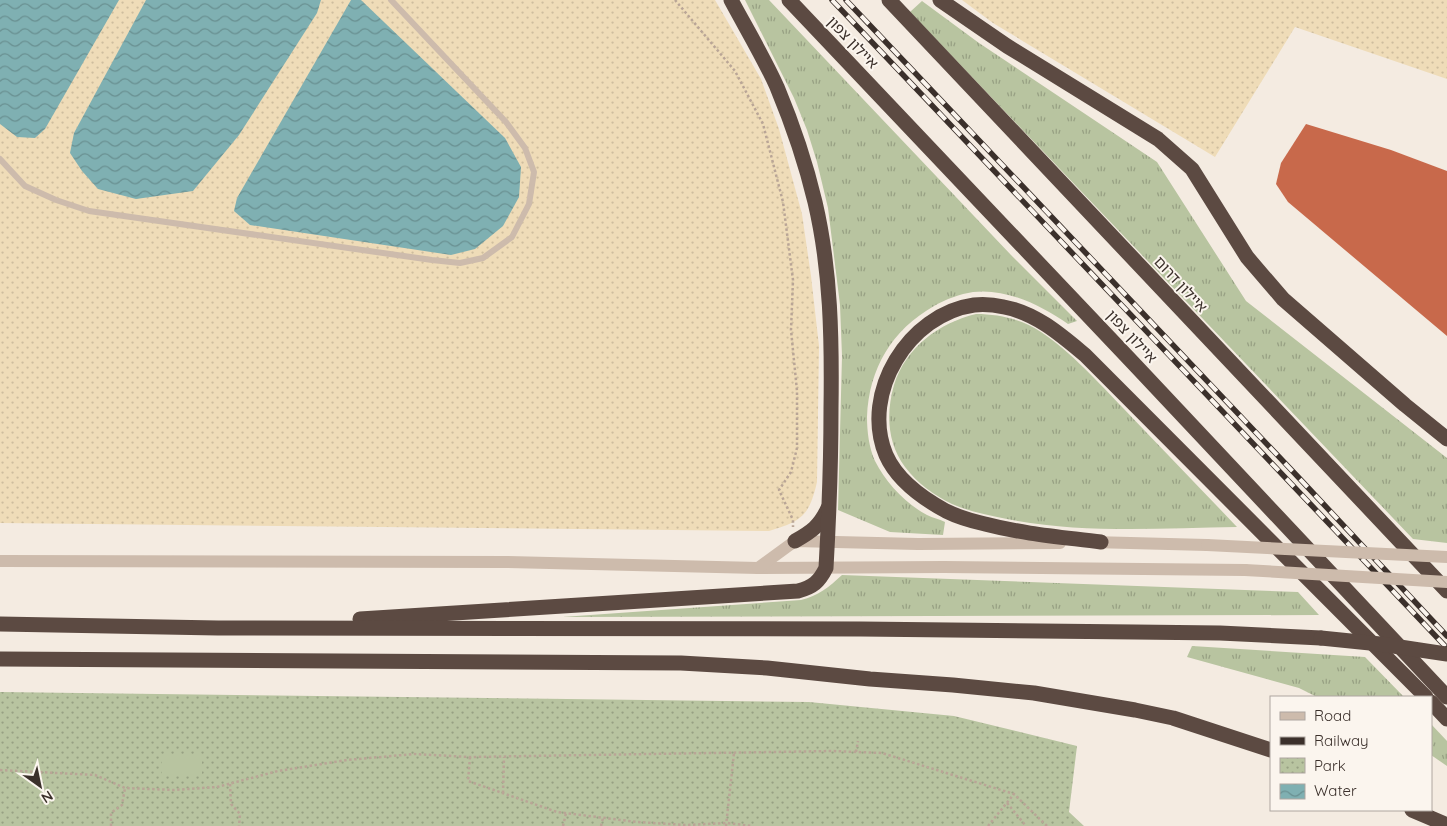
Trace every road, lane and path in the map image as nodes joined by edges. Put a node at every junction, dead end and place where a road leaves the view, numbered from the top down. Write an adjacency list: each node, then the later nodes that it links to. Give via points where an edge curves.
1 (392, 0): 7 (lane, via 506,122 525,148 534,172 529,204 512,237 483,258 460,263 432,260 89,211 26,186)
2 (675, 0): 10 (path, via 740,80 763,124 782,202 792,280 791,330 797,391 796,448 791,472 779,490 793,520)
3 (731, 0): 9 (highway, via 776,86 815,201 832,349)
4 (789, 0): 26 (highway, איילון צפון)
5 (889, 0): 18 (highway, איילון דרום)
6 (940, 0): 8 (highway, via 1007,46 1158,138 1192,169 1247,256 1283,298)
7 (0, 159)
8 (1447, 439)
9 (830, 505): 10 (highway, via 823,520); 11 (highway)
10 (795, 541): 11 (street); 15 (street)
11 (827, 541): 12 (street, via 918,544); 16 (highway)
12 (1101, 542): 13 (street, bridge); 25 (highway, via 1011,531 962,518 922,497 903,480 884,447 880,424 882,393 892,366 905,346 923,328 961,308 987,305 1017,310 1061,335 1085,355)
13 (1447, 558)
14 (0, 561): 15 (street, via 498,562)
15 (758, 568): 16 (street)
16 (826, 568): 17 (street, bridge, via 1245,570); 20 (highway, via 814,584 798,591)
17 (1447, 582)
18 (1447, 591)
19 (0, 624): 20 (highway)
20 (218, 628): 21 (highway, bridge, via 1220,633 1321,638)
21 (1447, 654)
22 (0, 660): 23 (highway)
23 (318, 661): 24 (highway); 30 (highway, via 681,663 953,685 1034,693 1135,710 1173,718)
24 (0, 668)
25 (1425, 696)
26 (1447, 697)
27 (1432, 703): 28 (highway)
28 (1447, 719)
29 (858, 741): 31 (path)
30 (1270, 750)
31 (856, 752): 32 (path); 39 (path, via 882,753)
32 (734, 753): 34 (path); 44 (path)
33 (470, 757): 34 (path); 36 (path, via 414,754 347,760 278,771); 38 (path, via 468,781)
34 (504, 757): 38 (path)
35 (0, 770): 37 (path, via 95,774)
36 (230, 784): 37 (path, via 174,790); 47 (path, via 232,804 240,814)
37 (124, 788): 46 (path, via 122,805 112,812)
38 (502, 793): 42 (path)
39 (1014, 794): 40 (path); 55 (path)
40 (1007, 803): 53 (path); 54 (path)
41 (1414, 811): 45 (highway)
42 (566, 813): 43 (path); 48 (path)
43 (603, 817): 49 (path); 51 (path)
44 (727, 825): 51 (path); 52 (path)
45 (1447, 825)
46 (111, 826)
47 (239, 826)
48 (563, 826)
49 (601, 826)
50 (681, 826): 51 (path)
51 (687, 826)
52 (752, 826)
53 (988, 826)
54 (1026, 826)
55 (1047, 826)

